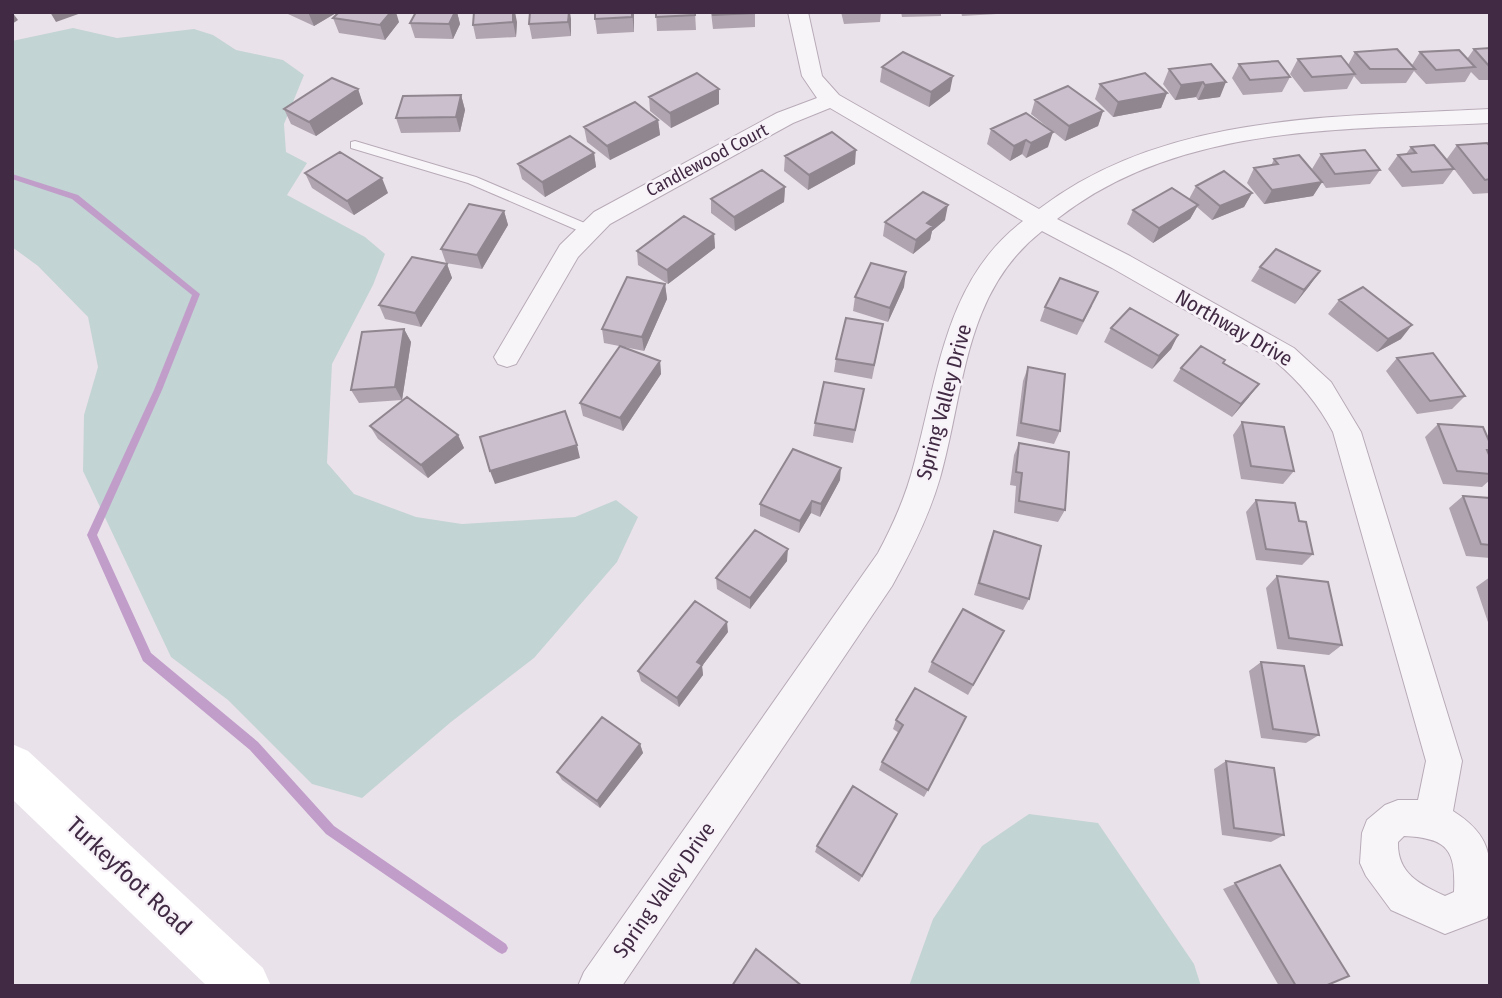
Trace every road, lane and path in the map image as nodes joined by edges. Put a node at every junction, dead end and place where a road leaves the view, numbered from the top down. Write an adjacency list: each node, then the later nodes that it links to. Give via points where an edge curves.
1 (798, 12): 2 (street, Northway Drive, via 812,76)
2 (831, 100): 5 (street, Northway Drive); 6 (street, Candlewood Court, via 785,118 642,194)
3 (1490, 116): 5 (street, Spring Valley Drive, via 1203,140 1148,156 1081,188)
4 (355, 145): 6 (lane, via 472,180)
5 (1038, 219): 9 (street, Northway Drive, via 1285,355 1327,393 1347,432 1444,761); 11 (street, Spring Valley Drive, via 980,284 960,330 929,467 904,537)
6 (589, 230): 7 (street, Candlewood Court, via 569,251)
7 (508, 357)
8 (12, 766): 10 (main road, Turkeyfoot Road)
9 (1433, 819)
10 (245, 986)
11 (598, 986)

